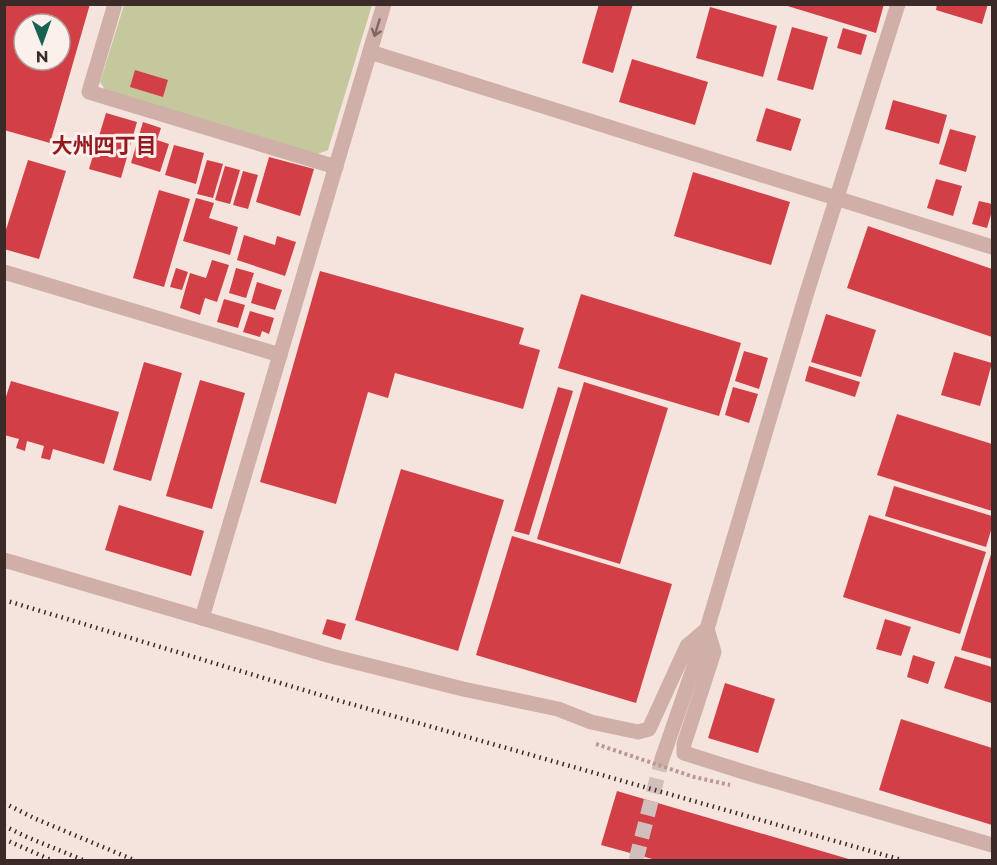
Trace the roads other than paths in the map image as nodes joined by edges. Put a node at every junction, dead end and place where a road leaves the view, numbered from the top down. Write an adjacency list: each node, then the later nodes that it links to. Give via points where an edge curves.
1 (115, 4): 5 (street, via 89,92)
2 (384, 4): 4 (street, one-way to 4)
3 (898, 4): 6 (street)
4 (370, 52): 5 (street); 6 (street)
5 (336, 167): 9 (street)
6 (837, 197): 7 (street); 12 (street)
7 (993, 247)
8 (4, 272): 9 (street)
9 (279, 355): 11 (street)
10 (4, 560): 11 (street)
11 (202, 618): 12 (street, via 331,656 558,709 591,722 638,732 649,729 687,646)
12 (707, 629): 13 (street); 14 (street, via 714,652 684,753)
13 (662, 759)
14 (993, 845)

